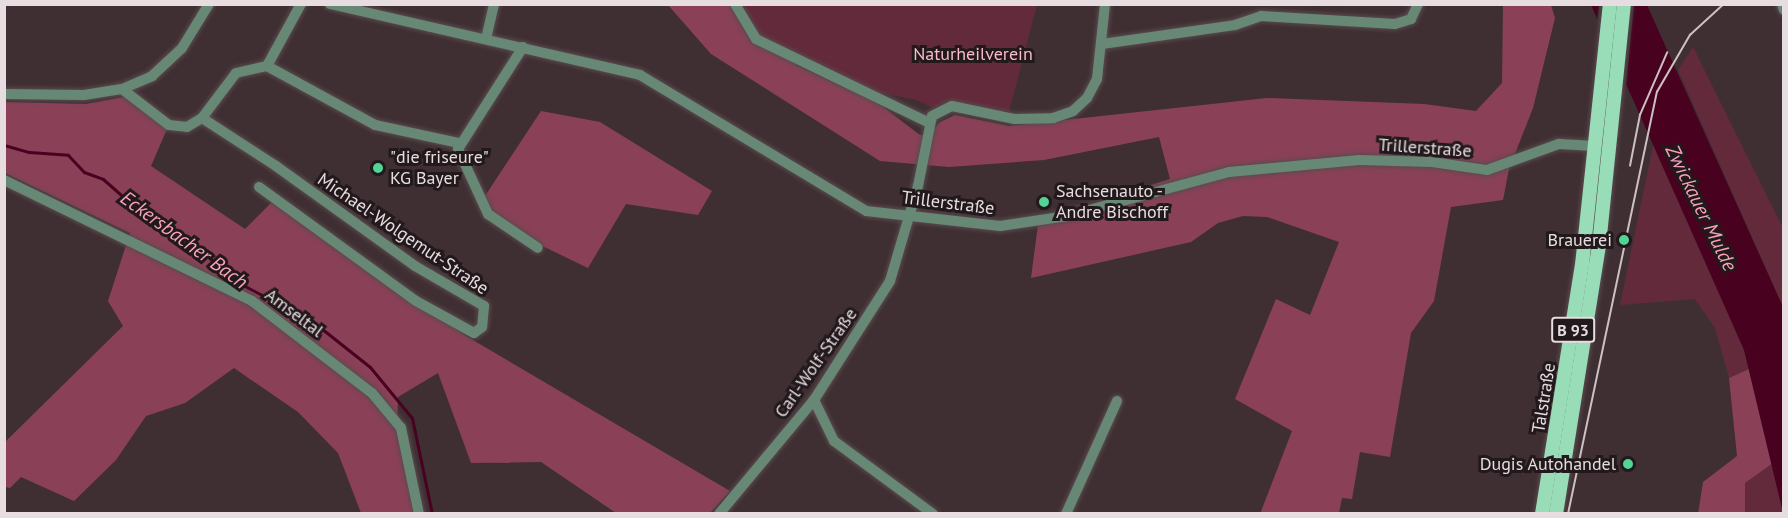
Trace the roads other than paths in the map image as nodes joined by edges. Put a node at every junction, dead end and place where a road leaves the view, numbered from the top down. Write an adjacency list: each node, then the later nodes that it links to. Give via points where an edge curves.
1 (209, 4): 16 (street, via 183,48 152,76)
2 (301, 4): 15 (street)
3 (330, 4): 12 (street, Trillerstraße)
4 (494, 4): 12 (street)
5 (735, 4): 19 (street, via 756,39)
6 (1105, 4): 13 (street)
7 (1418, 4): 13 (street, via 1411,19 1395,24 1261,16 1234,25)
8 (1610, 4): 21 (main road, B 93, via 1598,116)
9 (1624, 4): 21 (main road, B 93)
10 (1782, 4): 11 (street)
11 (1784, 10)
12 (486, 39): 14 (street, Trillerstraße)
13 (1102, 44): 19 (street, via 1097,79 1087,98 1073,111 1053,118 1014,119 952,106 940,110)
14 (523, 47): 20 (street, via 492,100); 24 (street, Trillerstraße, via 640,75 866,211)
15 (267, 66): 18 (street, via 236,73); 20 (street, via 375,125)
16 (122, 89): 17 (street, via 84,96); 18 (street, via 169,125 188,127)
17 (4, 94)
18 (202, 118): 23 (street, Michael-Wolgemut-Straße, via 415,266 484,306 482,327 474,333 416,301)
19 (928, 122): 24 (street, Carl-Wolf-Straße)
20 (459, 143): 25 (street, via 458,149 488,214)
21 (1602, 147): 24 (street, Trillerstraße, via 1559,144 1487,170 1432,162 1359,160 1229,172 1067,216 1000,226); 32 (main road, Talstraße / B 93); 33 (main road, Talstraße / B 93, via 1588,328)
22 (4, 180): 28 (street, Amseltal, via 252,301 372,393 401,428)
23 (259, 187)
24 (910, 214): 26 (street, Carl-Wolf-Straße, via 890,281)
25 (538, 248)
26 (814, 400): 29 (street, Carl-Wolf-Straße); 30 (street, via 834,441)
27 (1117, 401): 31 (street)
28 (419, 513)
29 (719, 513)
30 (933, 513)
31 (1066, 513)
32 (1542, 513)
33 (1556, 513)

